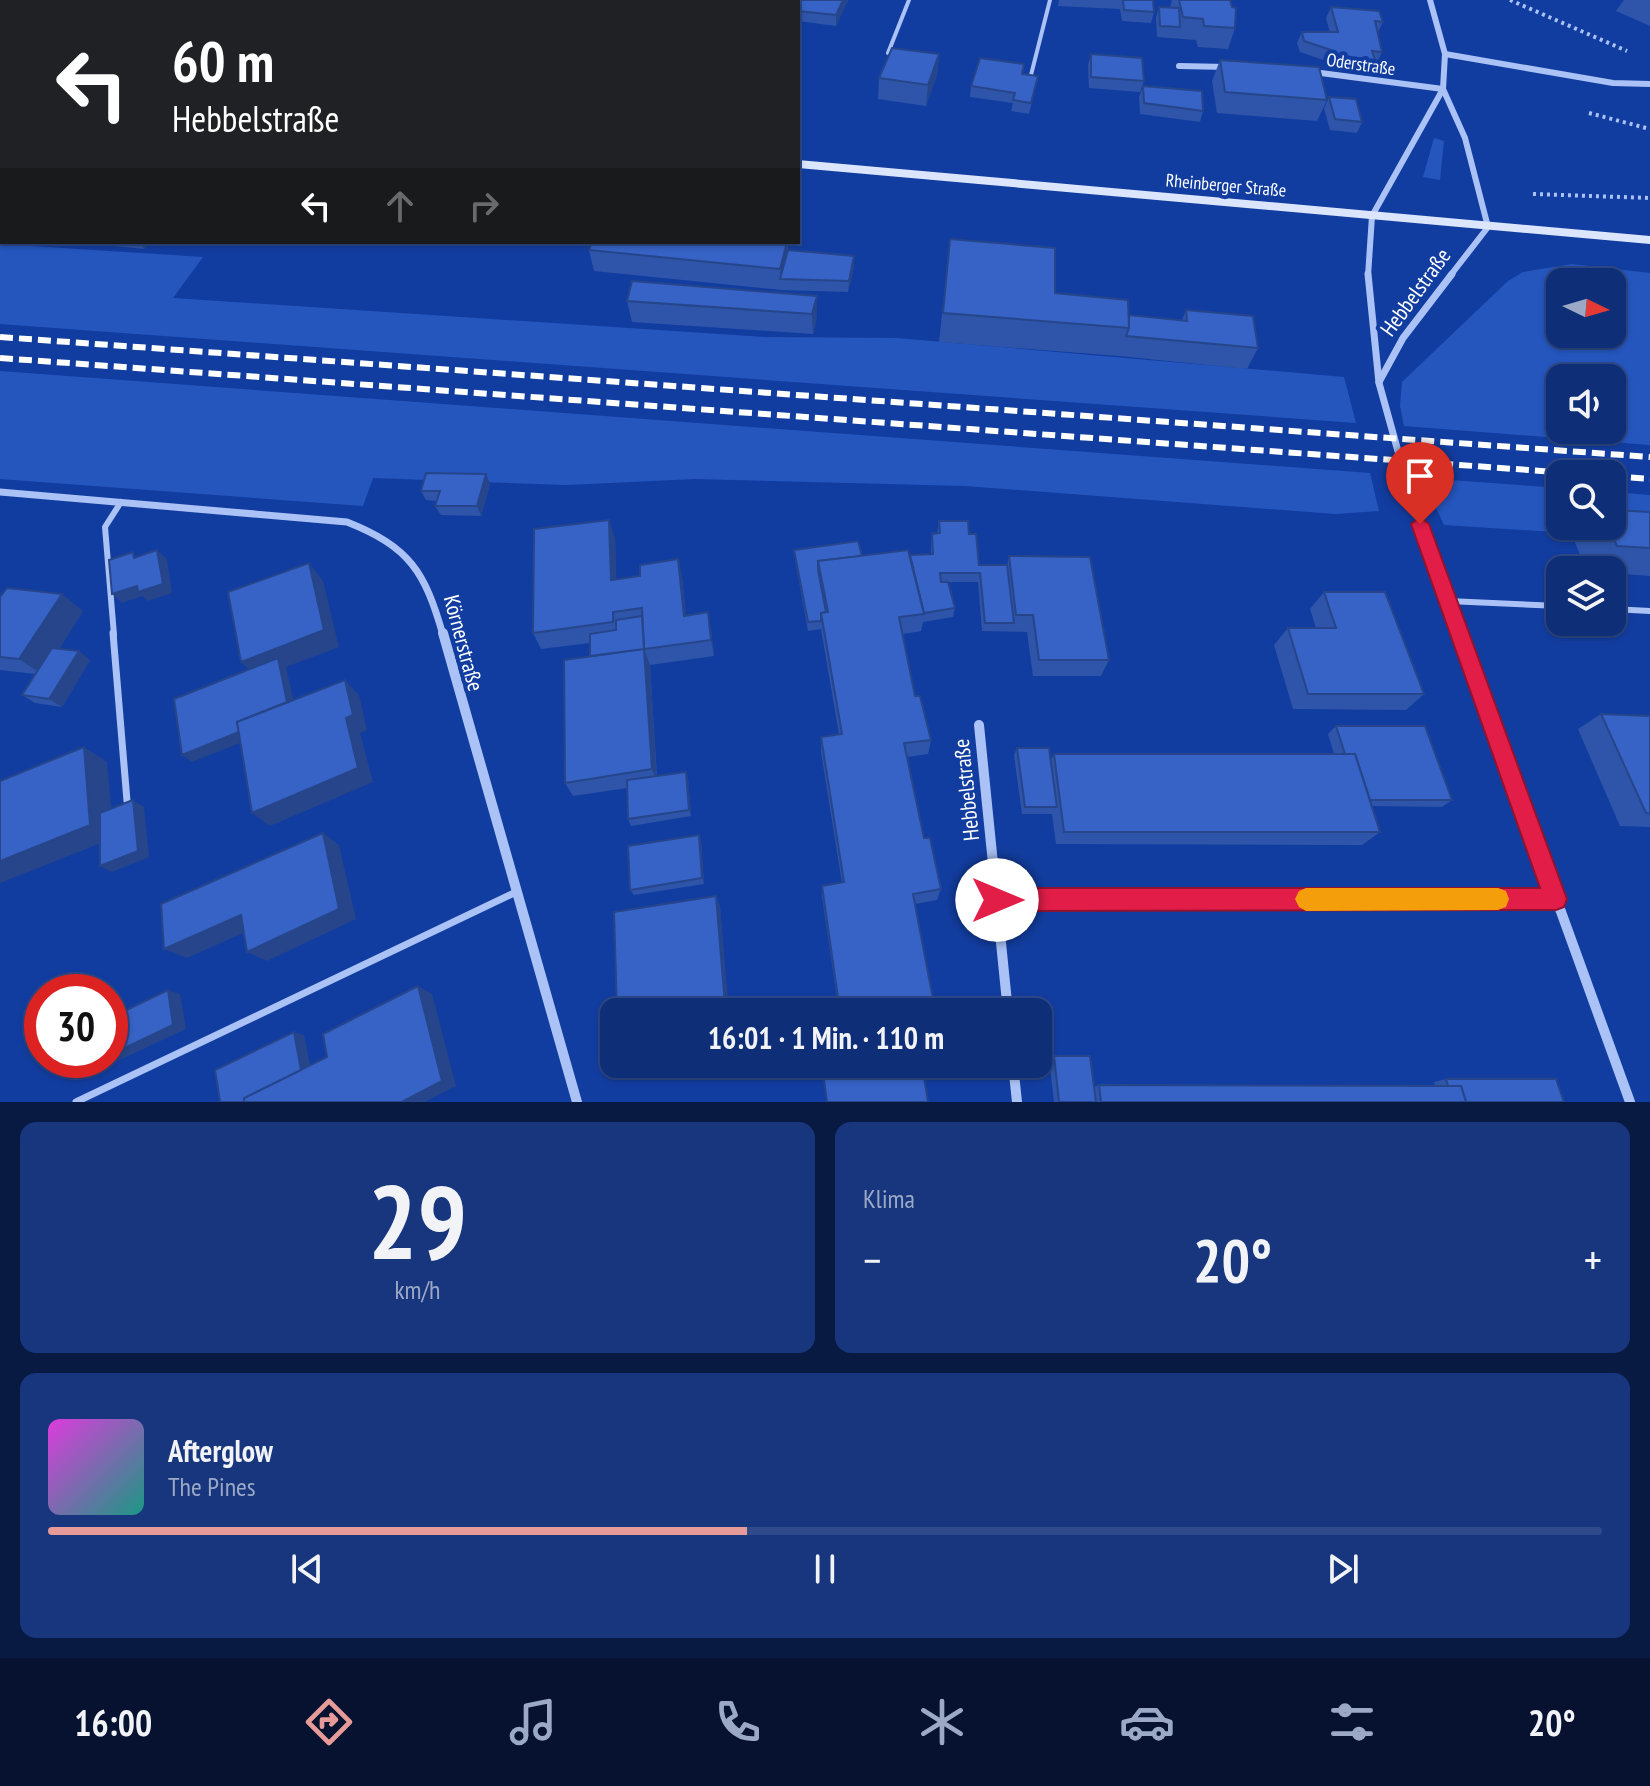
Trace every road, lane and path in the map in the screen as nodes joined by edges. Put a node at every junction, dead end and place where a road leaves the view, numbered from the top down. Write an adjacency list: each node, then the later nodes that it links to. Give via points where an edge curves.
1 (909, 0): 5 (lane)
2 (1050, 0): 11 (lane)
3 (1430, 0): 6 (street)
4 (1510, 0): 7 (path)
5 (888, 53)
6 (1445, 54): 12 (street, via 1613,83); 13 (street)
7 (1638, 55)
8 (1179, 66): 9 (street)
9 (1238, 68)
10 (1310, 72): 13 (street, Oderstraße)
11 (1031, 75)
12 (1650, 84)
13 (1443, 89): 15 (street); 16 (street, via 1465,138)
14 (800, 164): 15 (main road, Rheinberger Straße)
15 (1372, 216): 16 (main road, Rheinberger Straße); 18 (street, Hebbelstraße, via 1367,289)
16 (1488, 227): 17 (main road, Rheinberger Straße); 18 (street, Hebbelstraße, via 1403,338)
17 (1650, 240)
18 (1379, 383): 21 (street, Hebbelstraße, via 1411,498)
19 (0, 492): 20 (street, Körnerstraße)
20 (121, 502): 26 (lane, via 105,527); 27 (street, Körnerstraße, via 347,522 407,554 430,588)
21 (1448, 601): 22 (lane); 28 (street, Hebbelstraße)
22 (1546, 605)
23 (1626, 610): 24 (lane)
24 (1650, 611)
25 (979, 725): 29 (street, Hebbelstraße)
26 (127, 801)
27 (514, 893): 32 (lane); 33 (street, Körnerstraße)
28 (1556, 899): 29 (street); 35 (street, Hebbelstraße)
29 (997, 900): 30 (street, Hebbelstraße)
30 (1007, 998)
31 (1014, 1078): 34 (street)
32 (76, 1102)
33 (577, 1102)
34 (1017, 1102)
35 (1630, 1102)

